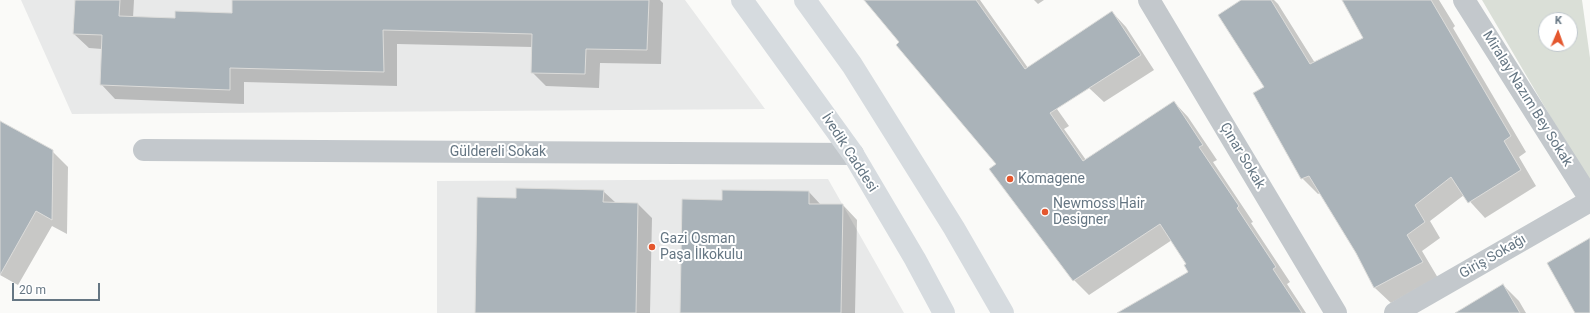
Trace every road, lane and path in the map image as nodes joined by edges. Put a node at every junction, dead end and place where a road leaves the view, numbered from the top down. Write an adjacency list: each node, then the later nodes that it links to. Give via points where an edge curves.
1 (742, 0): 6 (main road, İvedik Caddesi)
2 (805, 0): 9 (main road, via 852,65 954,228)
3 (1149, 0): 10 (street, Çınar Sokak)
4 (1464, 0): 7 (street, Miralay Nazım Bey Sokak)
5 (144, 150): 6 (street, Güldereli Sokak)
6 (853, 154): 8 (main road, İvedik Caddesi, via 915,258)
7 (1590, 200): 11 (street, Giriş Sokağı)
8 (944, 313)
9 (1003, 313)
10 (1336, 313)
11 (1395, 313)

